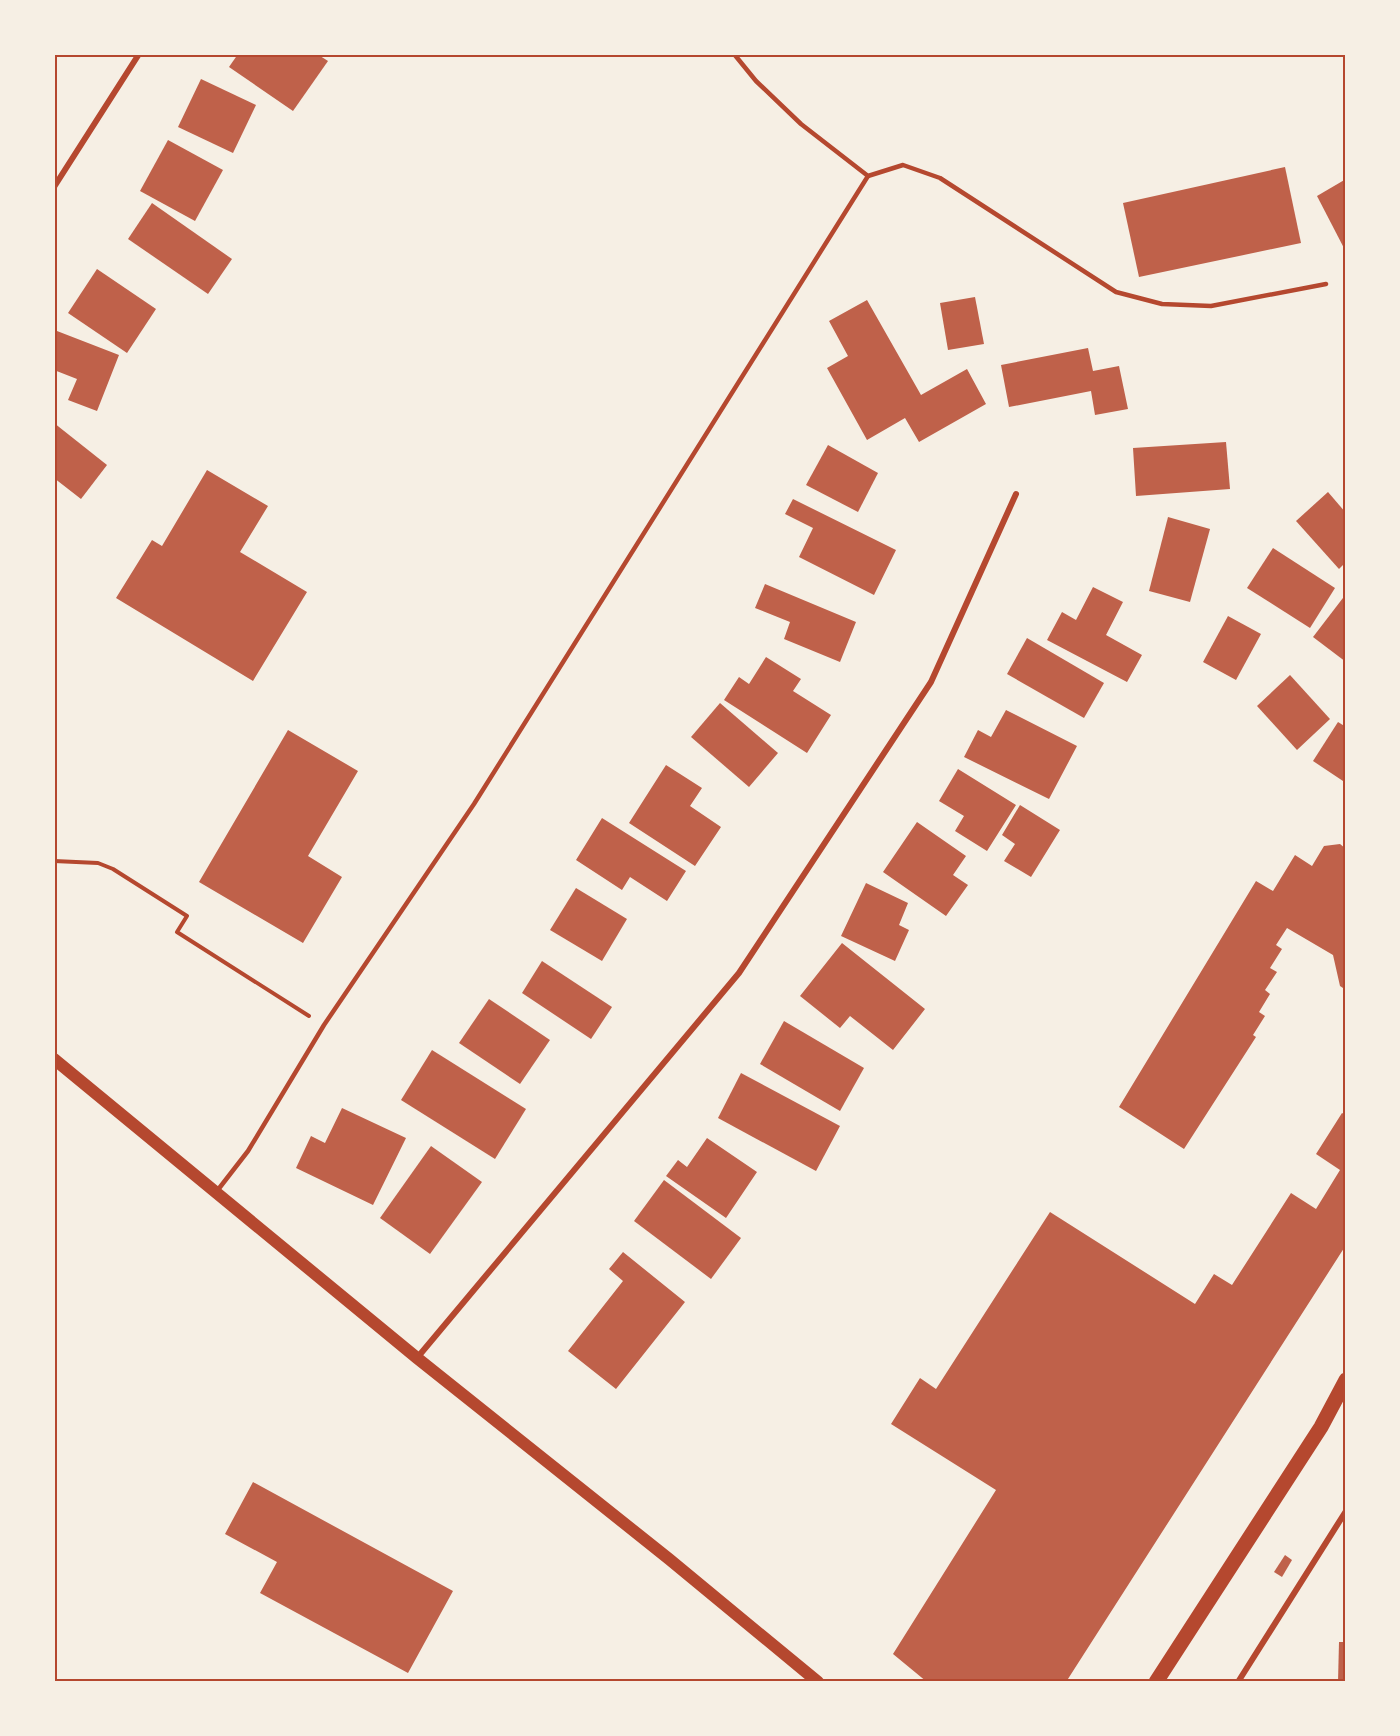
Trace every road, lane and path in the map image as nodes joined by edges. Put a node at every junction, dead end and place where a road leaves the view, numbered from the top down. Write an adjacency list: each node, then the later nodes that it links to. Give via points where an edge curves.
1 (139, 54): 4 (street)
2 (734, 54): 3 (lane, via 801,124)
3 (868, 176): 5 (lane, via 903,165 940,178 1116,292 1162,304 1211,306); 8 (lane, via 474,804)
4 (54, 187)
5 (1326, 284)
6 (1016, 494): 11 (street, via 931,682 739,973)
7 (54, 861): 8 (path, via 113,869 187,916 177,932)
8 (324, 1025): 10 (lane, via 248,1151)
9 (54, 1059): 10 (main road)
10 (216, 1193): 11 (main road)
11 (417, 1358): 16 (main road)
12 (1346, 1380): 14 (main road)
13 (1346, 1396): 14 (main road)
14 (1321, 1426): 17 (main road)
15 (1346, 1511): 18 (street)
16 (818, 1682)
17 (1156, 1682)
18 (1238, 1682)

